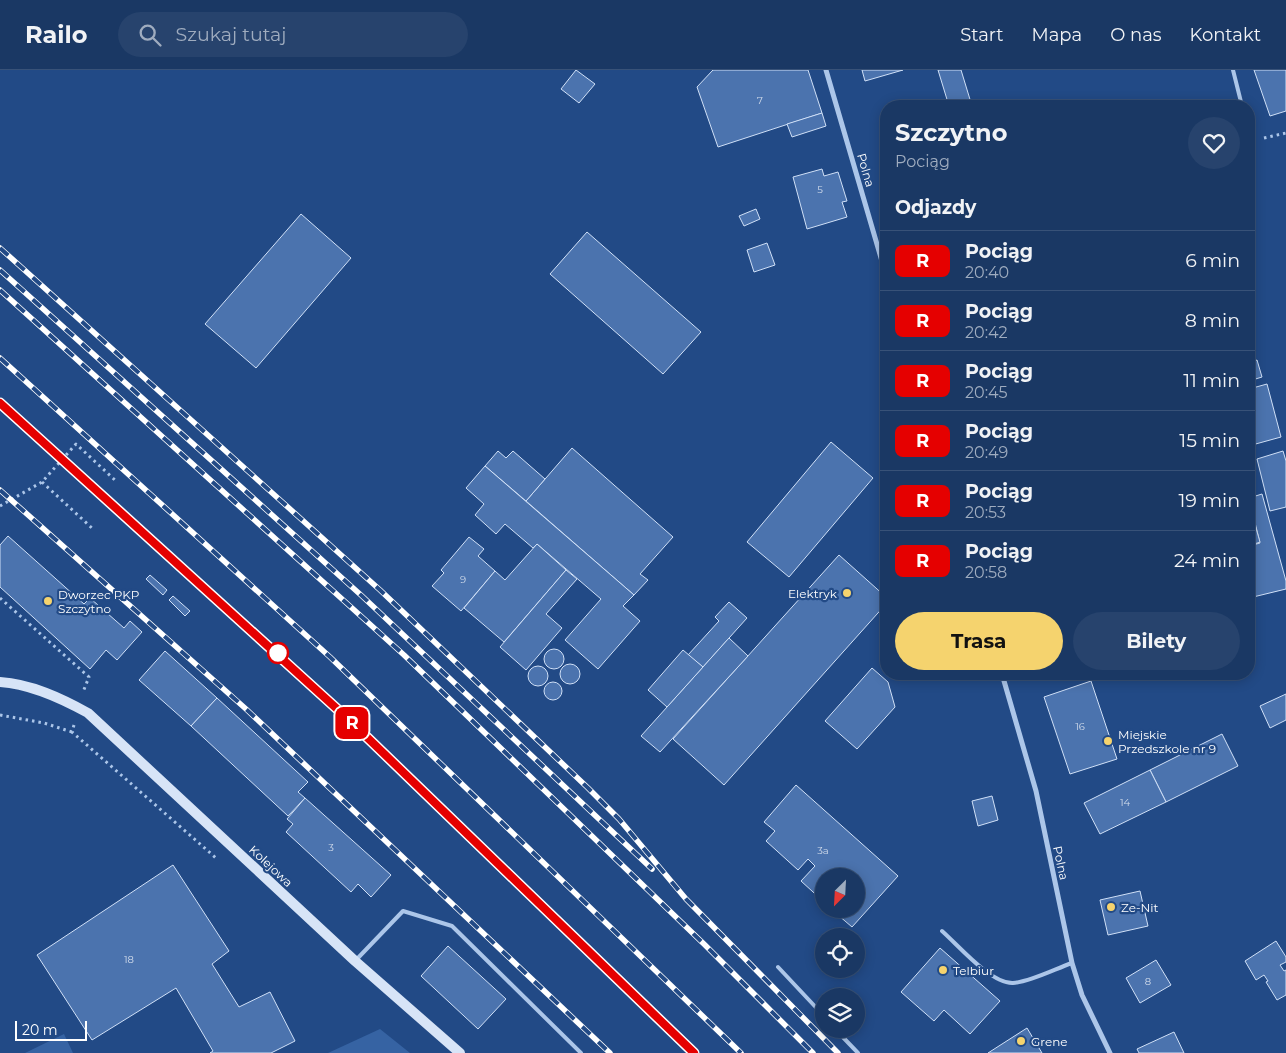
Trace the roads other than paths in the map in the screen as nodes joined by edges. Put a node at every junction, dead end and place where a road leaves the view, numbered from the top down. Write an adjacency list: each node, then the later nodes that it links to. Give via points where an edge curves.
1 (826, 70): 4 (street, Polna)
2 (1233, 70): 3 (lane)
3 (1240, 100)
4 (880, 254)
5 (1, 680): 8 (street, Kolejowa, via 64,700 88,712)
6 (1004, 680): 9 (street, Polna, via 1036,790)
7 (942, 931): 9 (lane, via 992,977 1003,982 1015,983)
8 (354, 961): 13 (street, Kolejowa); 14 (lane, via 403,911 452,926)
9 (1072, 963): 16 (street, Polna, via 1082,996)
10 (778, 967): 11 (lane)
11 (815, 1006)
12 (844, 1038): 15 (lane)
13 (460, 1053)
14 (581, 1053)
15 (858, 1053)
16 (1110, 1053)

